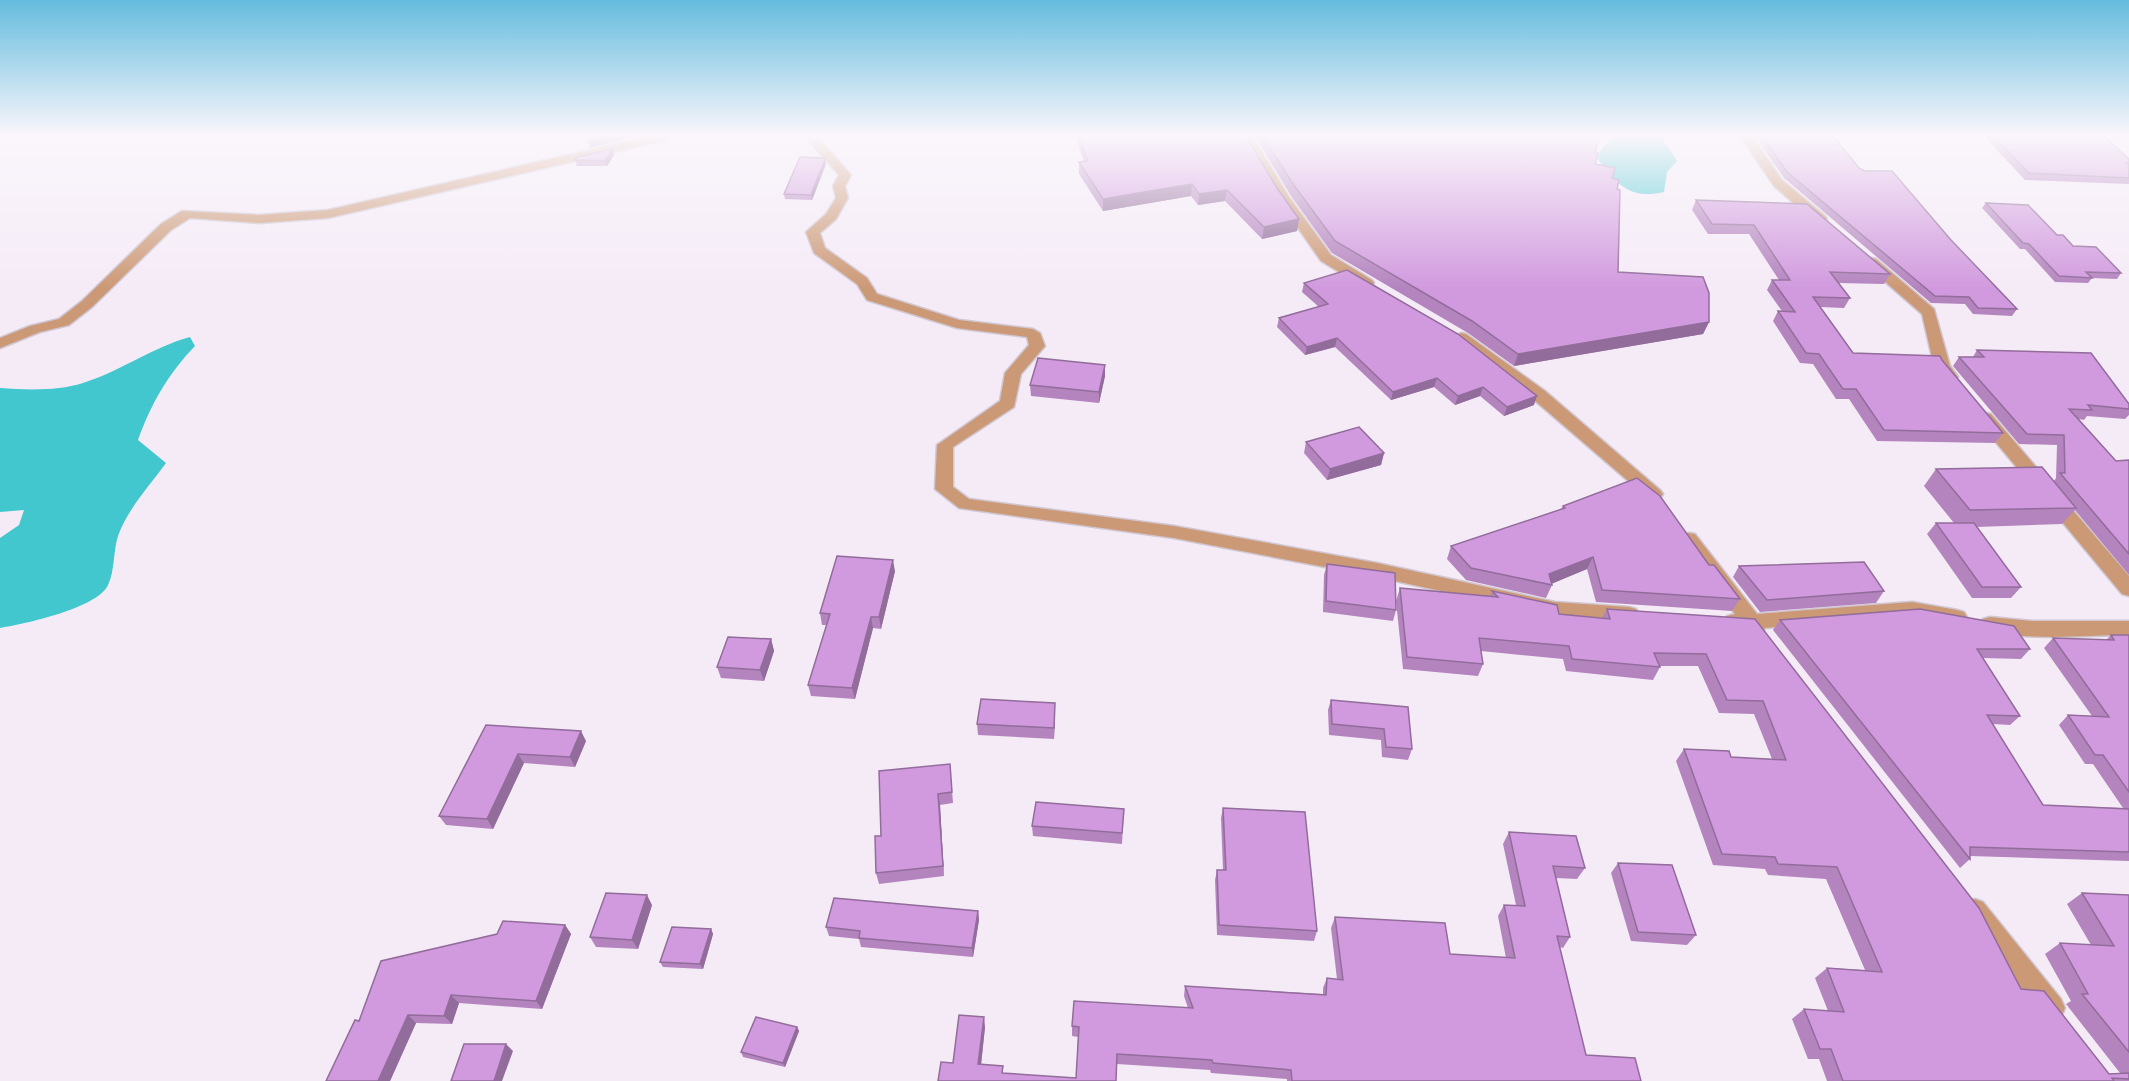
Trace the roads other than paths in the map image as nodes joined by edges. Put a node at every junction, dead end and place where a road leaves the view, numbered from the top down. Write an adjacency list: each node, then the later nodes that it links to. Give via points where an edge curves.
1 (448, 186): 9 (street, via 328,214 259,219 187,214 166,227 64,322)
2 (839, 186): 11 (street, via 842,198 831,216 813,232 819,250 862,281 872,297 957,324 1033,333 1037,346 1013,373 1008,403 945,445 944,489 966,504 1174,532 1555,609)
3 (1276, 186): 7 (street, via 1326,258)
4 (1783, 186): 5 (street)
5 (1833, 230)
6 (1860, 253): 10 (street, via 1929,312 1941,366)
7 (1382, 291)
8 (1442, 326): 13 (street, via 1539,394 1654,494)
9 (0, 343)
10 (2129, 589)
11 (1648, 615)
12 (1718, 620): 13 (street)
13 (1753, 622): 14 (street, via 1912,609 1980,623 2032,628); 15 (street)
14 (2129, 628)
15 (1767, 641)
16 (1963, 894): 17 (street)
17 (2063, 1022)

